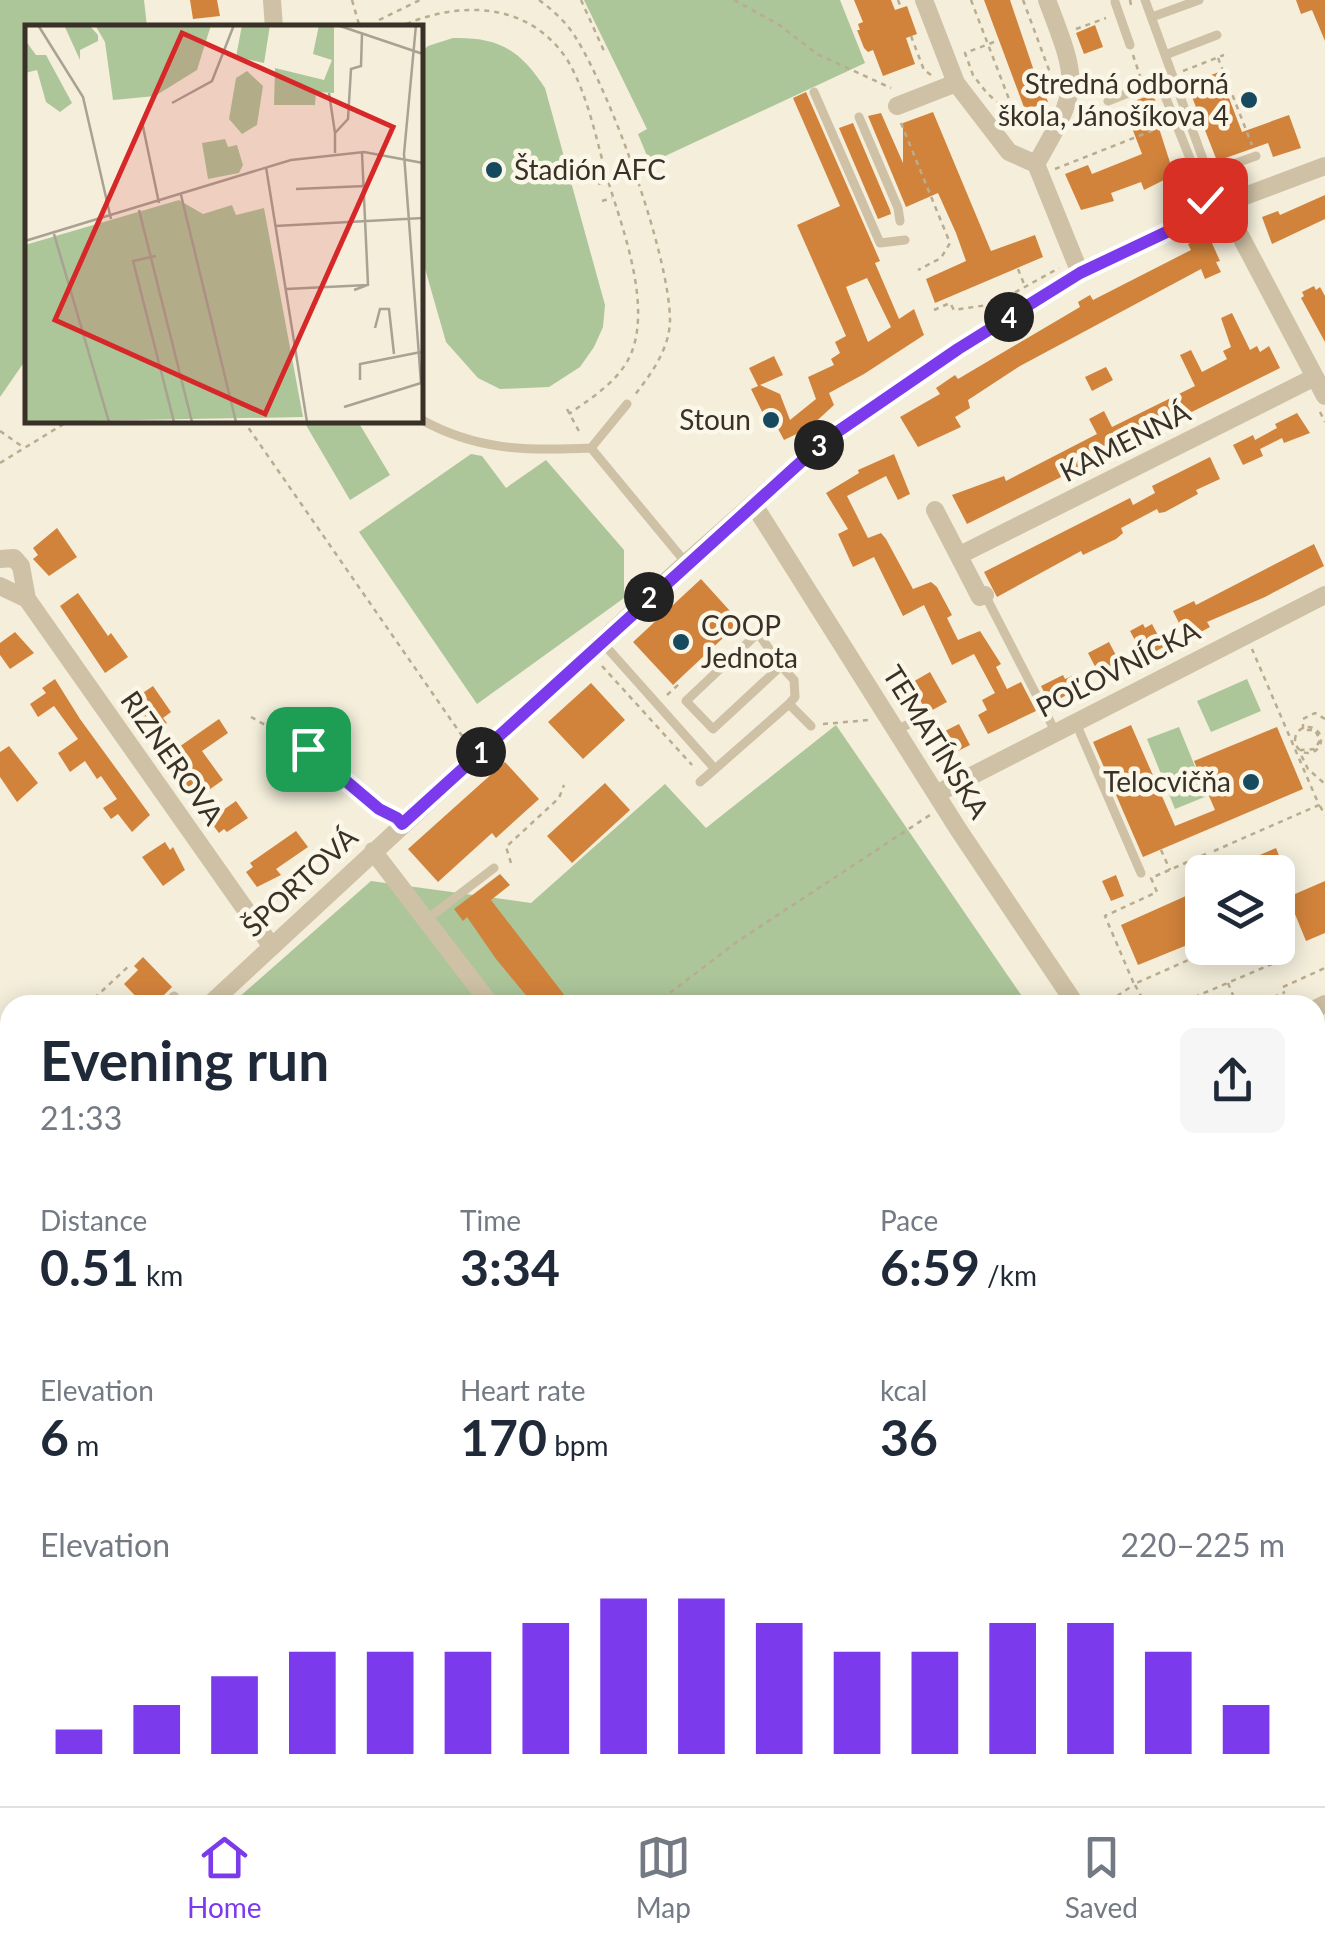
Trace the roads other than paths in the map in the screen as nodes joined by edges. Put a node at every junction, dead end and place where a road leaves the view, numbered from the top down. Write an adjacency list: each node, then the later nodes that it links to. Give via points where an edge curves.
1 (272, 0): 9 (street)
2 (924, 0): 13 (street)
3 (1047, 0): 20 (street, via 1071,72 1067,111)
4 (1103, 0): 7 (lane)
5 (1145, 0): 8 (lane)
6 (1200, 0): 8 (lane)
7 (1117, 1): 11 (lane)
8 (1152, 18): 12 (lane)
9 (274, 25)
10 (1217, 35): 12 (lane)
11 (1130, 44)
12 (1165, 55): 18 (lane, via 1208,173)
13 (956, 83): 16 (street); 20 (street, via 1009,152)
14 (814, 92): 23 (lane, via 880,244)
15 (1108, 101): 21 (lane, via 1159,80)
16 (904, 103)
17 (860, 117): 22 (lane)
18 (1256, 156)
19 (1325, 166): 21 (street, ŠPORTOVÁ)
20 (1037, 170): 24 (street)
21 (1217, 208): 24 (street, ŠPORTOVÁ); 25 (street)
22 (900, 221)
23 (905, 240)
24 (1080, 273): 30 (street, ŠPORTOVÁ, via 866,411)
25 (1315, 377): 26 (street); 32 (street, KAMENNÁ)
26 (1325, 396)
27 (627, 404): 29 (lane)
28 (422, 420): 29 (lane, via 451,436 527,451)
29 (591, 448): 34 (lane)
30 (754, 506): 34 (street, ŠPORTOVÁ); 44 (street, TEMATÍNSKA)
31 (935, 510): 32 (street)
32 (960, 555): 37 (street, via 980,597)
33 (0, 560): 38 (street, RIZNEROVA, via 14,558 21,566)
34 (686, 563): 39 (street, ŠPORTOVÁ)
35 (0, 586): 38 (street, RIZNEROVA)
36 (1325, 594): 43 (street, POĽOVNÍCKA)
37 (985, 595): 46 (lane)
38 (26, 599): 54 (street, RIZNEROVA)
39 (602, 640): 47 (lane); 50 (street, ŠPORTOVÁ)
40 (782, 666): 40 (lane, via 713,729 686,701 758,633); 41 (lane, via 794,680)
41 (789, 704): 45 (lane); 47 (lane)
42 (914, 721): 44 (lane)
43 (1075, 721): 46 (street, POĽOVNÍCKA); 52 (lane)
44 (893, 725): 49 (street, TEMATÍNSKA)
45 (811, 726)
46 (1056, 731): 49 (street, POĽOVNÍCKA)
47 (715, 769): 48 (lane)
48 (700, 782)
49 (936, 794): 57 (street, TEMATÍNSKA)
50 (372, 851): 53 (street); 54 (street, ŠPORTOVÁ)
51 (494, 868): 53 (lane)
52 (1140, 873)
53 (426, 920): 56 (street)
54 (272, 947): 55 (street, ŠPORTOVÁ)
55 (220, 995)
56 (482, 995)
57 (1069, 995)

